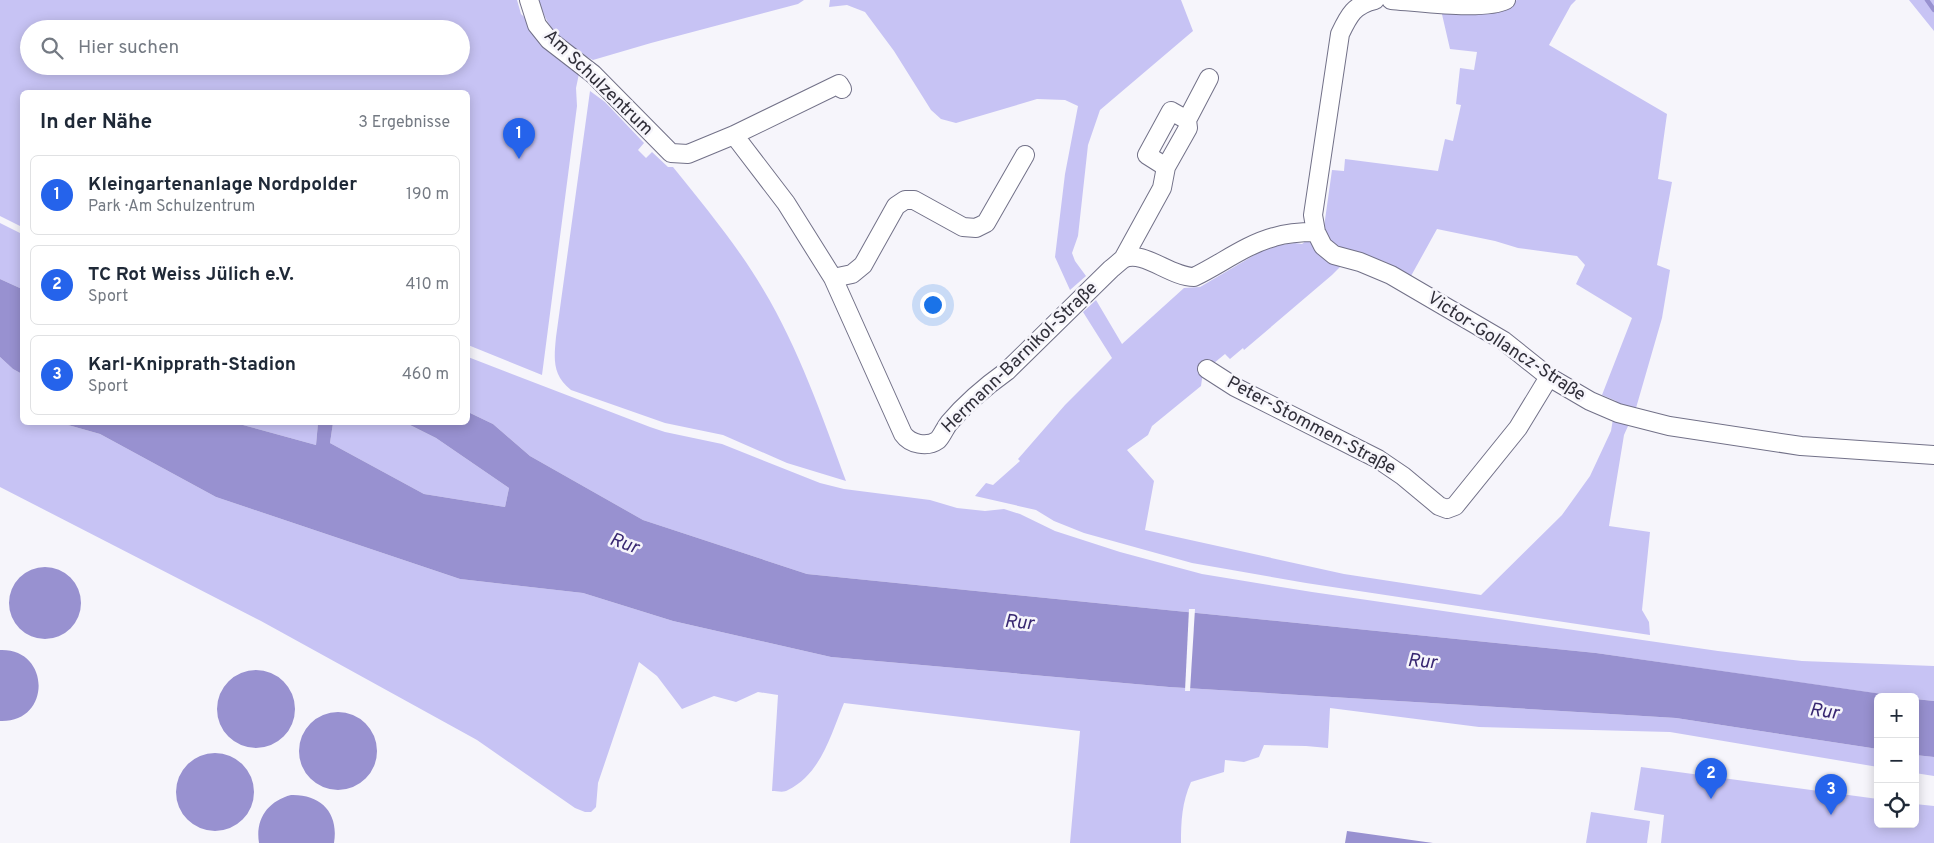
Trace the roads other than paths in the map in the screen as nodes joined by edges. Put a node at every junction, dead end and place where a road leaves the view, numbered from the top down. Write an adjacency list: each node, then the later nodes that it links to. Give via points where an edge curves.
1 (529, 0): 8 (street, Am Schulzentrum, via 537,25 549,40 592,74 671,153 688,154)
2 (1375, 0): 5 (street)
3 (1391, 0): 4 (street, via 1468,5)
4 (1506, 0)
5 (1345, 7): 10 (street, via 1313,216)
6 (1209, 78): 11 (street, Hermann-Barnikol-Straße, via 1186,120 1188,128 1166,167 1162,188)
7 (842, 89): 8 (street, Am Schulzentrum, via 839,84)
8 (734, 135): 12 (street, Hermann-Barnikol-Straße, via 786,203)
9 (1025, 155): 12 (street, via 986,223 976,228 963,227 914,200 904,200 896,206 863,265 852,274)
10 (1316, 232): 11 (street, via 1273,237 1194,277 1173,273 1141,257); 14 (street, Victor-Gollancz-Straße, via 1322,246 1334,255 1391,275 1504,341)
11 (1123, 259): 12 (street, Hermann-Barnikol-Straße, via 948,424 938,440 927,444 914,444 903,434)
12 (833, 278)
13 (1207, 369): 14 (street, Peter-Stommen-Straße, via 1235,387 1378,459 1447,509 1455,506 1518,428)
14 (1549, 378): 15 (street, Victor-Gollancz-Straße, via 1618,413 1669,426 1801,446)
15 (1934, 455)

